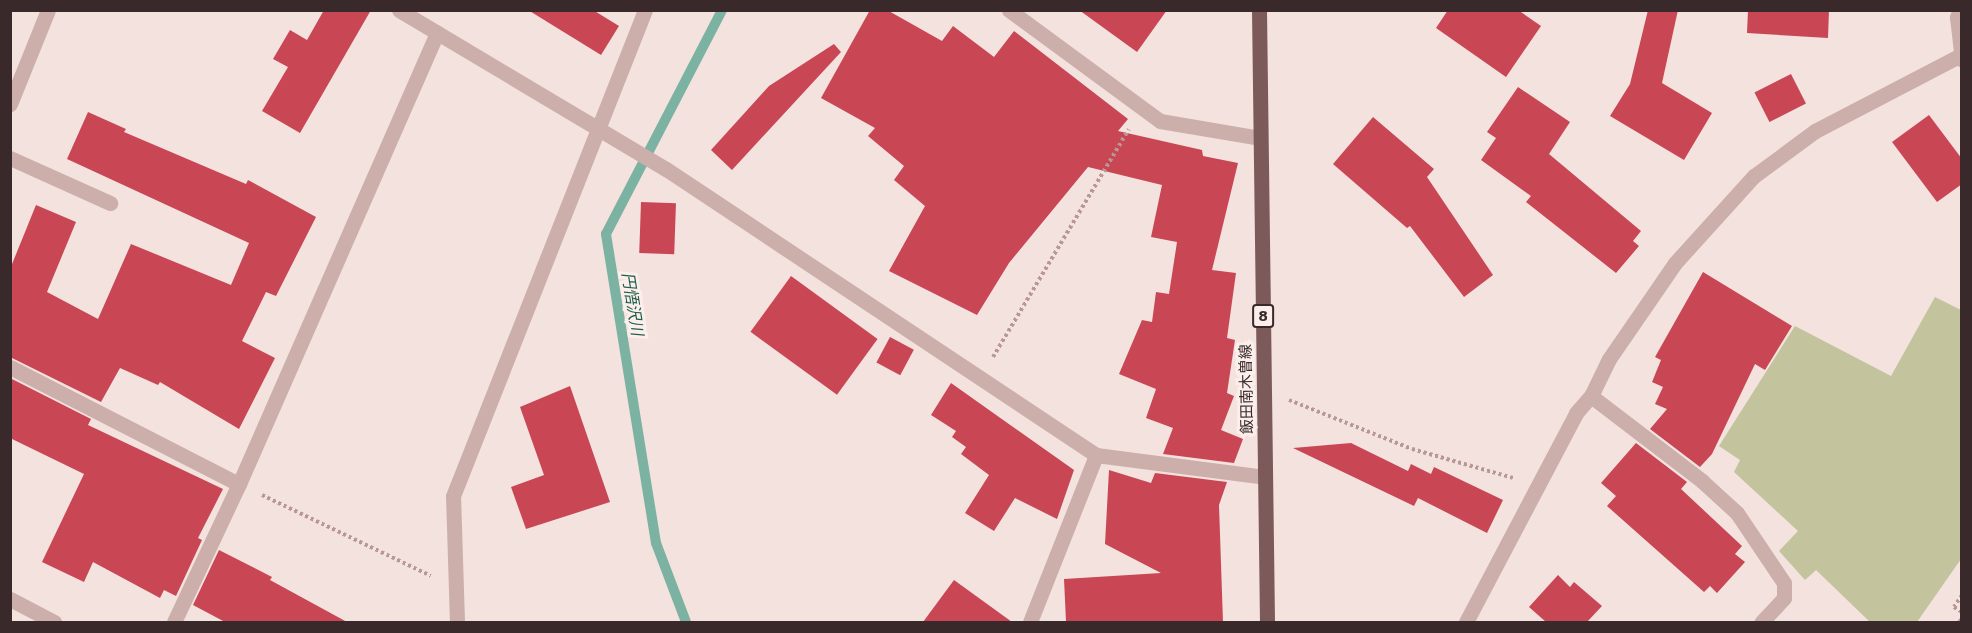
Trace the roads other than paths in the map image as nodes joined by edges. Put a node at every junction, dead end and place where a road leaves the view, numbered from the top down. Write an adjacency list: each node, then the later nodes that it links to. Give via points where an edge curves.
1 (399, 10): 7 (street)
2 (645, 10): 10 (street)
3 (1009, 10): 11 (street, via 1160,121)
4 (1259, 10): 11 (main road, 飯田南木曽線 / 8)
5 (1960, 10): 8 (street)
6 (48, 11): 9 (street)
7 (437, 32): 10 (street); 18 (street)
8 (1960, 58): 15 (street, via 1815,131 1754,176 1675,263 1609,358)
9 (10, 104)
10 (599, 128): 16 (street); 22 (street, via 453,496)
11 (1260, 138): 17 (main road, 飯田南木曽線 / 8)
12 (10, 158): 13 (street)
13 (110, 203)
14 (10, 367): 18 (street)
15 (1591, 396): 25 (street, via 1576,412); 26 (street, via 1702,481 1737,513 1784,583 1784,598)
16 (1096, 455): 17 (street); 23 (street)
17 (1265, 477): 24 (main road, 飯田南木曽線 / 8)
18 (239, 484): 21 (street)
19 (10, 599): 20 (street)
20 (54, 622)
21 (174, 622)
22 (456, 622)
23 (1030, 622)
24 (1267, 622)
25 (1466, 622)
26 (1762, 622)

